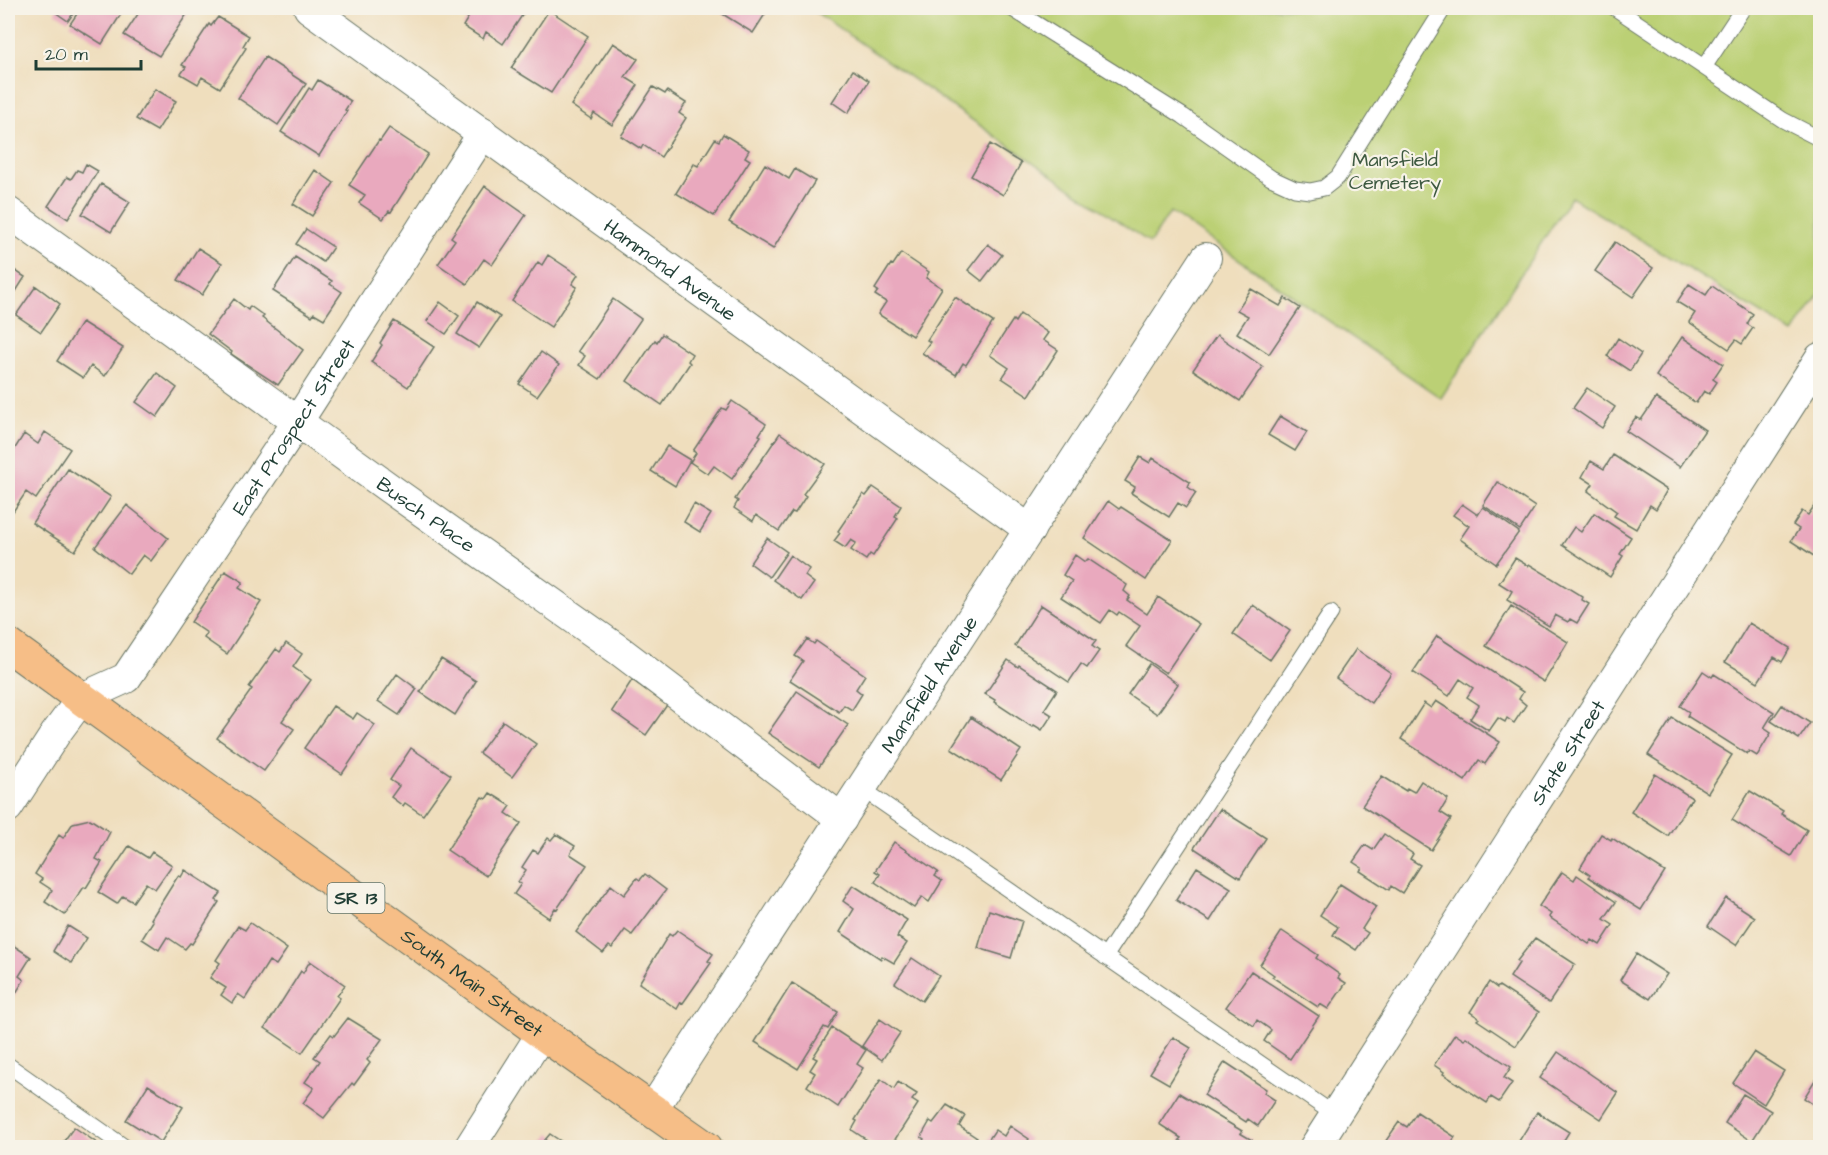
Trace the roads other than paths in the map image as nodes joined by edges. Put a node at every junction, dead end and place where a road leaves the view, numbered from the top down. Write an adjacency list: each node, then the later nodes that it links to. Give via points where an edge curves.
1 (309, 8): 7 (street, Hammond Avenue)
2 (1011, 8): 3 (lane, via 1183,116 1271,178 1310,191 1324,188 1338,177)
3 (1444, 8)
4 (1616, 8): 6 (lane)
5 (1743, 8): 6 (lane)
6 (1704, 67): 8 (lane, via 1783,120)
7 (483, 133): 12 (street, East Prospect Street); 13 (street, Hammond Avenue)
8 (1821, 139)
9 (8, 212): 12 (street, Busch Place)
10 (1206, 258): 13 (street, Mansfield Avenue)
11 (1821, 358): 24 (street, State Street)
12 (298, 421): 16 (street, East Prospect Street, via 126,678); 19 (street, Busch Place, via 620,651)
13 (1030, 530): 17 (street, Mansfield Avenue)
14 (1330, 613): 20 (lane)
15 (8, 645): 16 (highway, South Main Street / SR 13)
16 (82, 698): 18 (street); 21 (highway, South Main Street / SR 13)
17 (861, 788): 19 (street, Mansfield Avenue); 20 (lane)
18 (8, 807)
19 (842, 819): 23 (street, Mansfield Avenue)
20 (1105, 957): 24 (lane)
21 (542, 1033): 23 (highway, South Main Street / SR 13); 26 (street)
22 (8, 1065): 25 (lane)
23 (652, 1110): 27 (highway, South Main Street / SR 13)
24 (1335, 1115): 28 (street, State Street)
25 (126, 1148)
26 (469, 1148)
27 (706, 1148)
28 (1314, 1148)

